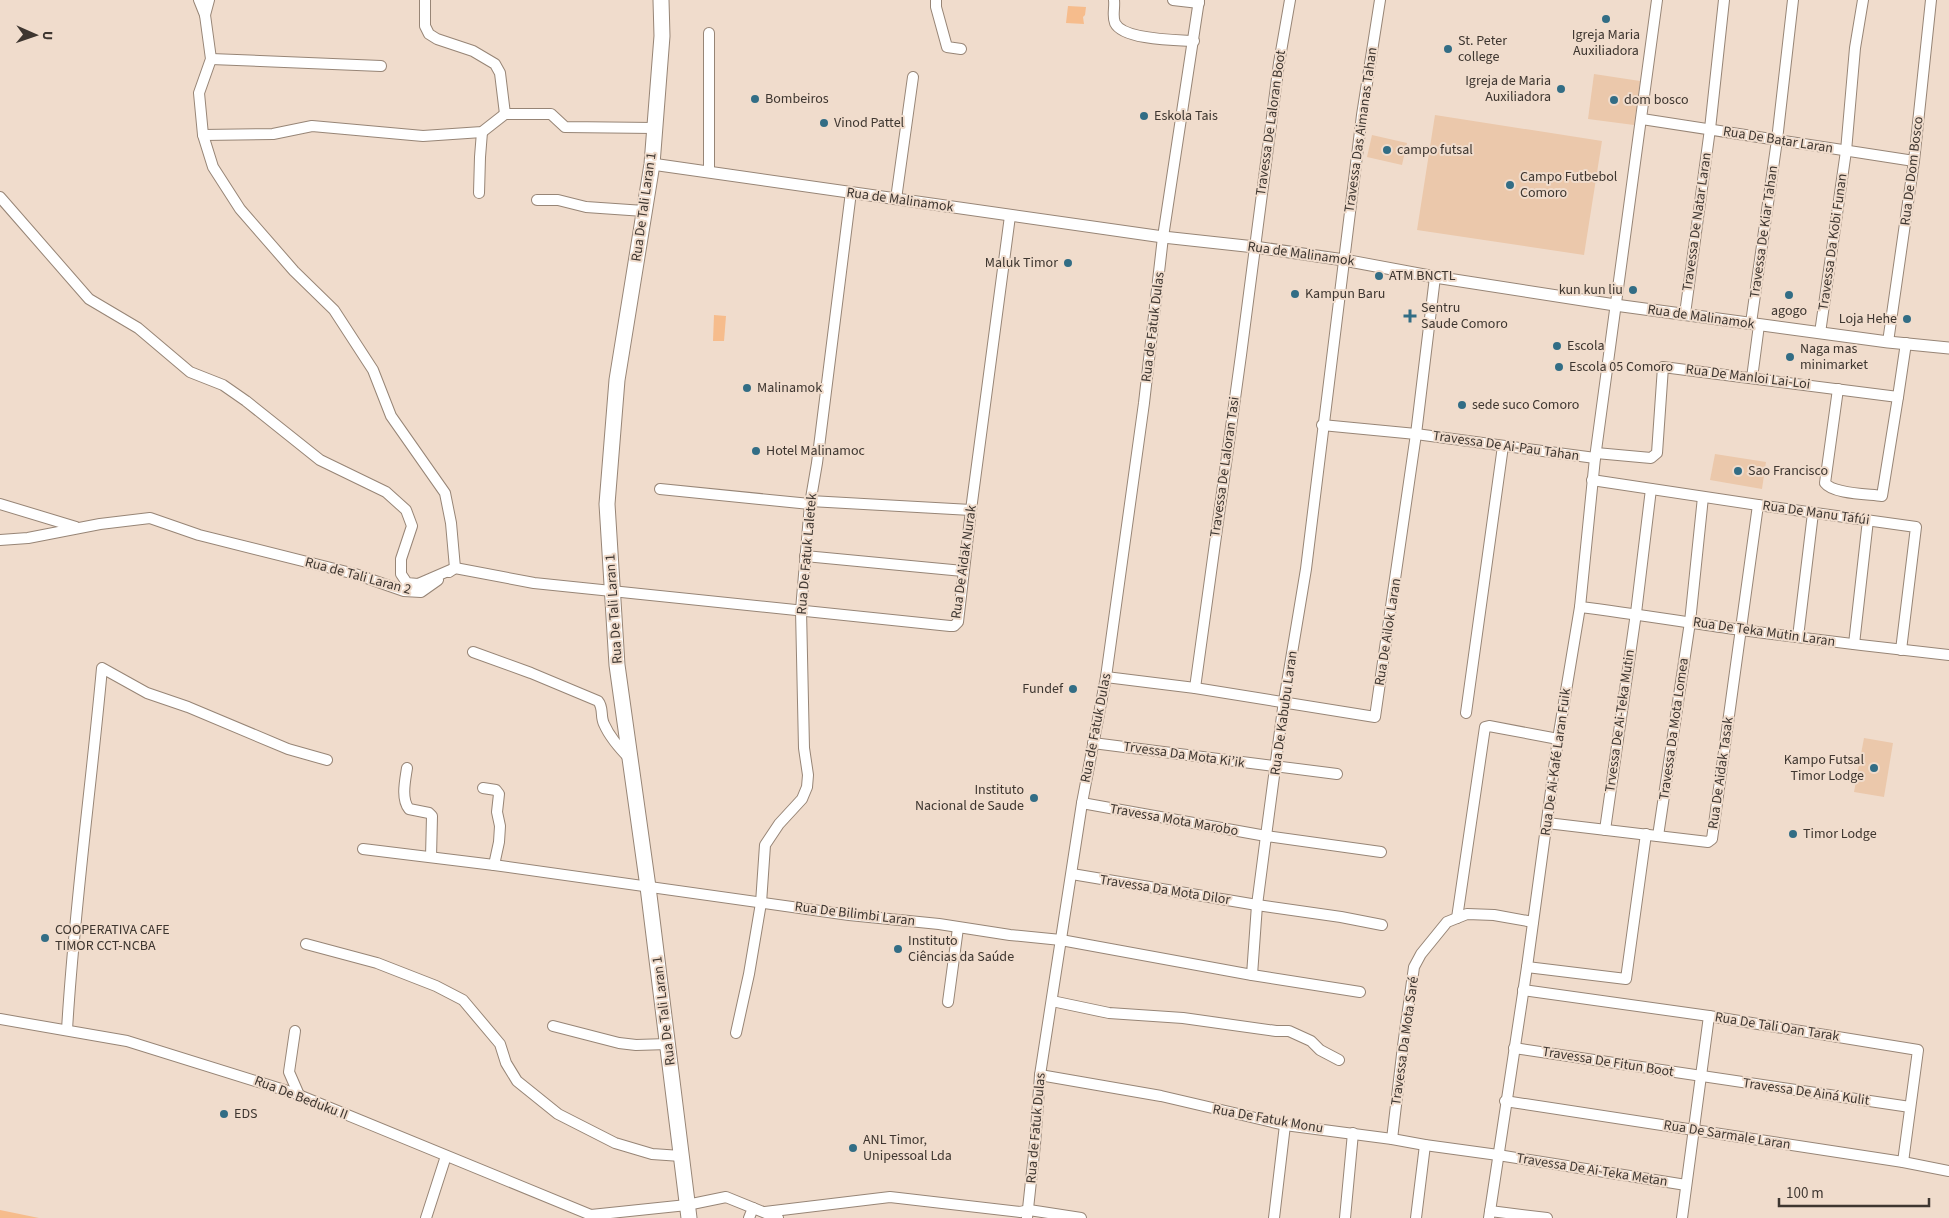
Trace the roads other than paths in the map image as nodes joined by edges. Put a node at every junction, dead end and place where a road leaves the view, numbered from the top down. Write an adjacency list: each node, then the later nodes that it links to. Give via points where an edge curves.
1 (199, 0): 16 (street)
2 (209, 0): 16 (street)
3 (425, 0): 23 (street, via 425,26 429,34 467,48 495,64 500,73)
4 (661, 0): 25 (main road, Rua De Tali Laran 1, via 662,36)
5 (936, 0): 19 (street, via 947,47)
6 (1114, 0): 18 (street, via 1114,20 1125,32)
7 (1173, 0): 15 (street)
8 (1290, 0): 42 (street, Travessa De Laloran Boot)
9 (1380, 0): 43 (street, Travessa Das Aimanas Tahan)
10 (1657, 0): 24 (street)
11 (1724, 0): 26 (street, Travessa De Natar Laran)
12 (1793, 0): 29 (street, Travessa De Kiar Tahan)
13 (1863, 0): 30 (street, Travessa Da Kobi Funan, via 1855,48)
14 (1931, 0): 31 (street, Rua De Dom Bosco)
15 (1199, 2): 18 (street, Rua de Fatuk Dulas)
16 (205, 15): 20 (street)
17 (709, 32): 33 (street)
18 (1194, 41): 41 (street, Rua de Fatuk Dulas)
19 (961, 49)
20 (211, 59): 21 (street); 28 (street, via 200,93)
21 (380, 66)
22 (913, 77): 37 (street)
23 (505, 114): 25 (street, via 551,114 565,127); 27 (street)
24 (1642, 119): 26 (street, Rua De Batar Laran); 45 (street)
25 (654, 128): 32 (main road, Rua De Tali Laran 1)
26 (1710, 130): 29 (street, Rua De Batar Laran); 46 (street, Travessa De Natar Laran)
27 (482, 132): 28 (street, via 423,136 312,126 273,134); 35 (street)
28 (203, 135): 72 (street, via 214,167 240,208 294,271 334,310 373,370 391,416 445,493)
29 (1776, 140): 30 (street, Rua De Batar Laran); 47 (street, Travessa De Kiar Tahan)
30 (1846, 150): 31 (street, Rua De Batar Laran); 48 (street, Travessa Da Kobi Funan)
31 (1914, 161): 49 (street, Rua De Dom Bosco)
32 (652, 164): 33 (street, Rua de Malinamok); 39 (main road, Rua De Tali Laran 1)
33 (709, 172): 34 (street, Rua de Malinamok)
34 (851, 192): 37 (street, Rua de Malinamok); 63 (street, Rua De Fatuk Laletek, via 818,463)
35 (479, 193)
36 (0, 197): 72 (street, via 89,299 138,328 190,372 222,385 246,401 320,460 386,492 406,510 412,526 401,559 401,574 407,583 418,584)
37 (896, 199): 40 (street, Rua de Malinamok)
38 (537, 200): 39 (street)
39 (644, 211): 74 (main road, Rua De Tali Laran 1, via 616,380 607,504)
40 (1010, 216): 41 (street, Rua de Malinamok); 66 (street, Rua De Aidak Nurak)
41 (1164, 238): 42 (street, Rua de Malinamok); 85 (street, Rua de Fatuk Dulas)
42 (1254, 247): 43 (street, Rua de Malinamok); 86 (street, Travessa De Laloran Tasi)
43 (1344, 260): 44 (street, Rua de Malinamok); 55 (street, Rua De Kabubu Laran)
44 (1435, 277): 45 (street, Rua de Malinamok); 56 (street, Rua De Ailok Laran)
45 (1615, 305): 46 (street, Rua de Malinamok); 58 (street, Rua De Ai-Kafé Laran Fuik)
46 (1685, 314): 47 (street, Rua de Malinamok)
47 (1755, 324): 48 (street, Rua de Malinamok); 52 (street, Travessa De Kiar Tahan)
48 (1820, 333): 49 (street, Rua de Malinamok)
49 (1888, 342): 50 (street, Rua de Malinamok)
50 (1906, 344): 51 (street, Rua de Malinamok); 54 (street)
51 (1949, 348)
52 (1752, 378): 53 (street, Rua De Manloi Lai-Loi); 58 (street, Rua De Manloi Lai-Loi, via 1664,367 1657,453 1651,458)
53 (1838, 389): 54 (street, Rua De Manloi Lai-Loi); 54 (street, via 1824,483 1835,490 1882,496)
54 (1898, 397)
55 (1322, 425): 56 (street, Travessa De Ai-Pau Tahan); 87 (street, Rua De Kabubu Laran, via 1306,569)
56 (1416, 434): 57 (street, Travessa De Ai-Pau Tahan); 87 (street, Rua De Ailok Laran, via 1375,717)
57 (1503, 446): 58 (street, Travessa De Ai-Pau Tahan); 88 (street)
58 (1595, 456): 59 (street, Rua De Ai-Kafé Laran Fuik)
59 (1592, 480): 61 (street, Rua De Manu Tafúi); 75 (street, Rua De Ai-Kafé Laran Fuik)
60 (660, 489): 63 (street)
61 (1651, 489): 62 (street, Rua De Manu Tafúi); 77 (street, Trvessa De Ai-Teka Mutin)
62 (1704, 497): 65 (street, Rua De Manu Tafúi); 78 (street, Travessa Da Mota Lomea)
63 (810, 503): 66 (street); 71 (street, Rua De Fatuk Laletek)
64 (0, 504): 69 (street)
65 (1758, 506): 67 (street, Rua De Manu Tafúi); 79 (street)
66 (971, 510): 73 (street, Rua De Aidak Nurak)
67 (1813, 513): 68 (street, Rua De Manu Tafúi); 80 (street)
68 (1868, 520): 81 (street); 82 (street, Rua De Manu Tafúi, via 1916,527)
69 (80, 528): 70 (street, Rua de Tali Laran 2); 72 (street, Rua de Tali Laran 2, via 150,518 199,535 354,574 404,591 421,592)
70 (0, 540)
71 (805, 556): 73 (street); 76 (street, Rua De Fatuk Laletek)
72 (455, 568): 74 (street, Rua De Aidak Nurak, via 534,582)
73 (963, 570): 76 (street, Rua De Aidak Nurak, via 958,622 954,626)
74 (612, 590): 76 (street, Rua De Aidak Nurak); 92 (main road, Rua De Tali Laran 1)
75 (1580, 607): 77 (street, Rua De Teka Mutin Laran); 89 (street, Rua De Ai-Kafé Laran Fuik)
76 (801, 610): 109 (street, Rua De Fatuk Laletek, via 807,787 802,799 765,845)
77 (1636, 613): 78 (street, Rua De Teka Mutin Laran); 99 (street, Trvessa De Ai-Teka Mutin)
78 (1690, 622): 79 (street, Rua De Teka Mutin Laran); 102 (street, Travessa Da Mota Lomea)
79 (1742, 630): 80 (street, Rua De Teka Mutin Laran); 102 (street, Rua De Aidak Tasak, via 1712,839 1708,842)
80 (1798, 637): 81 (street, Rua De Teka Mutin Laran)
81 (1854, 644): 82 (street, Rua De Teka Mutin Laran)
82 (1901, 650): 84 (street, Rua De Teka Mutin Laran)
83 (473, 652): 92 (street, via 598,701 602,705 602,722 612,740)
84 (1949, 655)
85 (1106, 676): 86 (street, Rua De Ailok Laran); 90 (street, Rua de Fatuk Dulas)
86 (1195, 688): 87 (street, Rua De Ailok Laran)
87 (1284, 701): 93 (street, Rua De Kabubu Laran)
88 (1466, 714)
89 (1558, 740): 98 (street, Rua De Ai-Kafé Laran Fuik); 111 (street, via 1485,727)
90 (1093, 743): 93 (street, Trvessa Da Mota Ki’ik); 97 (street, Rua de Fatuk Dulas)
91 (327, 760): 126 (street, via 288,749 147,693 102,668 70,970)
92 (631, 761): 108 (main road, Rua De Tali Laran 1)
93 (1276, 767): 95 (street, Trvessa Da Mota Ki’ik); 101 (street, Rua De Kabubu Laran)
94 (407, 768): 105 (street, via 405,805 432,816)
95 (1337, 774)
96 (483, 788): 106 (street, via 496,790 499,794 499,842)
97 (1082, 803): 101 (street, Travessa Mota Marobo); 107 (street, Rua de Fatuk Dulas)
98 (1547, 823): 99 (street, Rua De Aidak Tasak); 112 (street, Rua De Ai-Kafé Laran Fuik)
99 (1605, 830): 100 (street, Rua De Aidak Tasak)
100 (1646, 834): 102 (street, Rua De Aidak Tasak); 117 (street, via 1626,979)
101 (1266, 836): 104 (street, Travessa Mota Marobo); 110 (street, Rua De Kabubu Laran)
102 (1658, 836)
103 (362, 849): 105 (street, Rua De Bilimbi Laran)
104 (1381, 852)
105 (431, 858): 106 (street, Rua De Bilimbi Laran)
106 (494, 866): 108 (street, Rua De Bilimbi Laran)
107 (1072, 874): 110 (street, Travessa Da Mota Dilor); 115 (street, Rua de Fatuk Dulas)
108 (648, 887): 109 (street, Rua De Bilimbi Laran); 129 (main road, Rua De Tali Laran 1)
109 (761, 904): 114 (street, Rua De Bilimbi Laran); 128 (street, Rua De Fatuk Laletek)
110 (1257, 905): 113 (street, Travessa Da Mota Dilor); 118 (street, Rua De Kabubu Laran)
111 (1457, 918): 112 (street, Travessa Da Mota Saré, via 1467,914 1494,915); 140 (street, Travessa Da Mota Saré, via 1447,922 1433,937 1414,968)
112 (1533, 922): 117 (street, Rua De Ai-Kafé Laran Fuik)
113 (1382, 925)
114 (958, 928): 115 (street, Rua De Bilimbi Laran); 122 (street)
115 (1061, 940): 118 (street); 121 (street, Rua de Fatuk Dulas)
116 (306, 944): 144 (street, via 377,963 462,1000 500,1044 516,1081 558,1114 615,1143 652,1154)
117 (1527, 967): 119 (street, Rua De Ai-Kafé Laran Fuik)
118 (1252, 975): 120 (street)
119 (1523, 990): 123 (street, Rua De Tali Oan Tarak); 130 (street, Rua De Ai-Kafé Laran Fuik)
120 (1360, 992)
121 (1052, 1001): 131 (street, via 1108,1013 1289,1031); 132 (street, Rua de Fatuk Dulas)
122 (948, 1002)
123 (1709, 1016): 133 (street); 136 (street, Rua De Tali Oan Tarak, via 1918,1050)
124 (0, 1019): 126 (street, Rua De Beduku II)
125 (553, 1026): 129 (street, via 619,1043)
126 (67, 1030): 134 (street, Rua De Beduku II, via 127,1040)
127 (295, 1031): 134 (street, via 290,1072)
128 (736, 1033)
129 (668, 1044): 144 (main road, Rua De Tali Laran 1)
130 (1514, 1048): 133 (street, Travessa De Fitun Boot); 135 (street, Rua De Ai-Kafé Laran Fuik)
131 (1339, 1060)
132 (1040, 1074): 137 (street, Rua De Fatuk Monu, via 1162,1096); 151 (street, Rua de Fatuk Dulas)
133 (1702, 1076): 136 (street, Travessa De Ainá Kulit); 138 (street)
134 (299, 1095): 143 (street, Rua De Beduku II)
135 (1505, 1101): 138 (street, Rua De Sarmale Laran); 142 (street, Rua De Ai-Kafé Laran Fuik)
136 (1910, 1107): 145 (street, Rua De Tali Oan Tarak)
137 (1286, 1125): 139 (street, Rua De Fatuk Monu); 157 (street)
138 (1694, 1130): 145 (street, Rua De Sarmale Laran); 147 (street)
139 (1353, 1133): 140 (street, Rua De Fatuk Monu); 158 (street)
140 (1392, 1139): 141 (street, Rua De Fatuk Monu)
141 (1425, 1145): 142 (street, Rua De Fatuk Monu); 159 (street)
142 (1498, 1155): 147 (street, Travessa De Ai-Teka Metan); 152 (street, Rua De Ai-Kafé Laran Fuik)
143 (446, 1156): 149 (street, Rua De Beduku II, via 591,1215); 153 (street)
144 (681, 1156): 149 (main road, Rua De Tali Laran 1)
145 (1903, 1162): 146 (street, Rua De Sarmale Laran)
146 (1949, 1171)
147 (1686, 1185): 161 (street)
148 (753, 1208): 149 (street, via 726,1197); 150 (street); 154 (street)
149 (688, 1211)
150 (763, 1212): 151 (street, via 890,1197); 155 (street)
151 (1028, 1214): 156 (street)
152 (1489, 1215): 160 (street)
153 (426, 1218)
154 (748, 1218)
155 (778, 1218)
156 (1081, 1218)
157 (1274, 1218)
158 (1345, 1218)
159 (1416, 1218)
160 (1546, 1218)
161 (1682, 1218)

